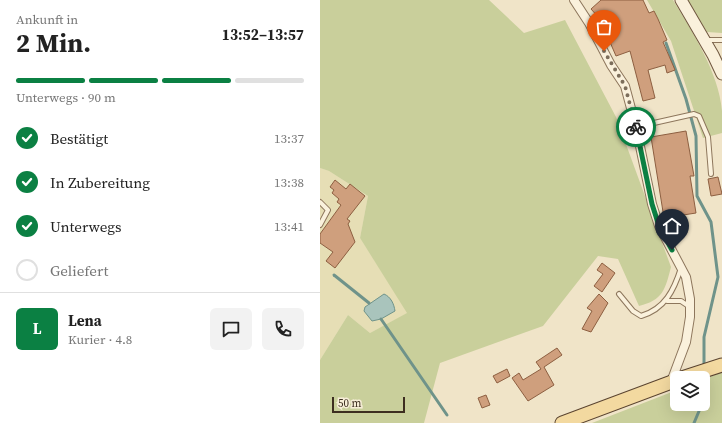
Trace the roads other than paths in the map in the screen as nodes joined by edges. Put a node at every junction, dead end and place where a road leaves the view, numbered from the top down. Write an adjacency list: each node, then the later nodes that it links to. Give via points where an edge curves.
1 (574, 0): 6 (street, via 625,86)
2 (681, 0): 3 (main road)
3 (705, 40): 4 (lane); 5 (main road)
4 (722, 40)
5 (722, 74)
6 (636, 127): 7 (lane, via 694,114 699,116 708,137); 10 (street, via 659,226)
7 (711, 174)
8 (320, 202): 9 (lane, via 328,210)
9 (320, 225)
10 (681, 267): 12 (lane); 13 (street, via 686,277)
11 (619, 294): 12 (lane, via 633,311 641,316 657,309)
12 (666, 300): 13 (lane, via 681,301)
13 (690, 308): 15 (street)
14 (722, 365): 16 (main road)
15 (679, 371)
16 (702, 371)
17 (670, 383): 18 (main road)
18 (562, 423)

